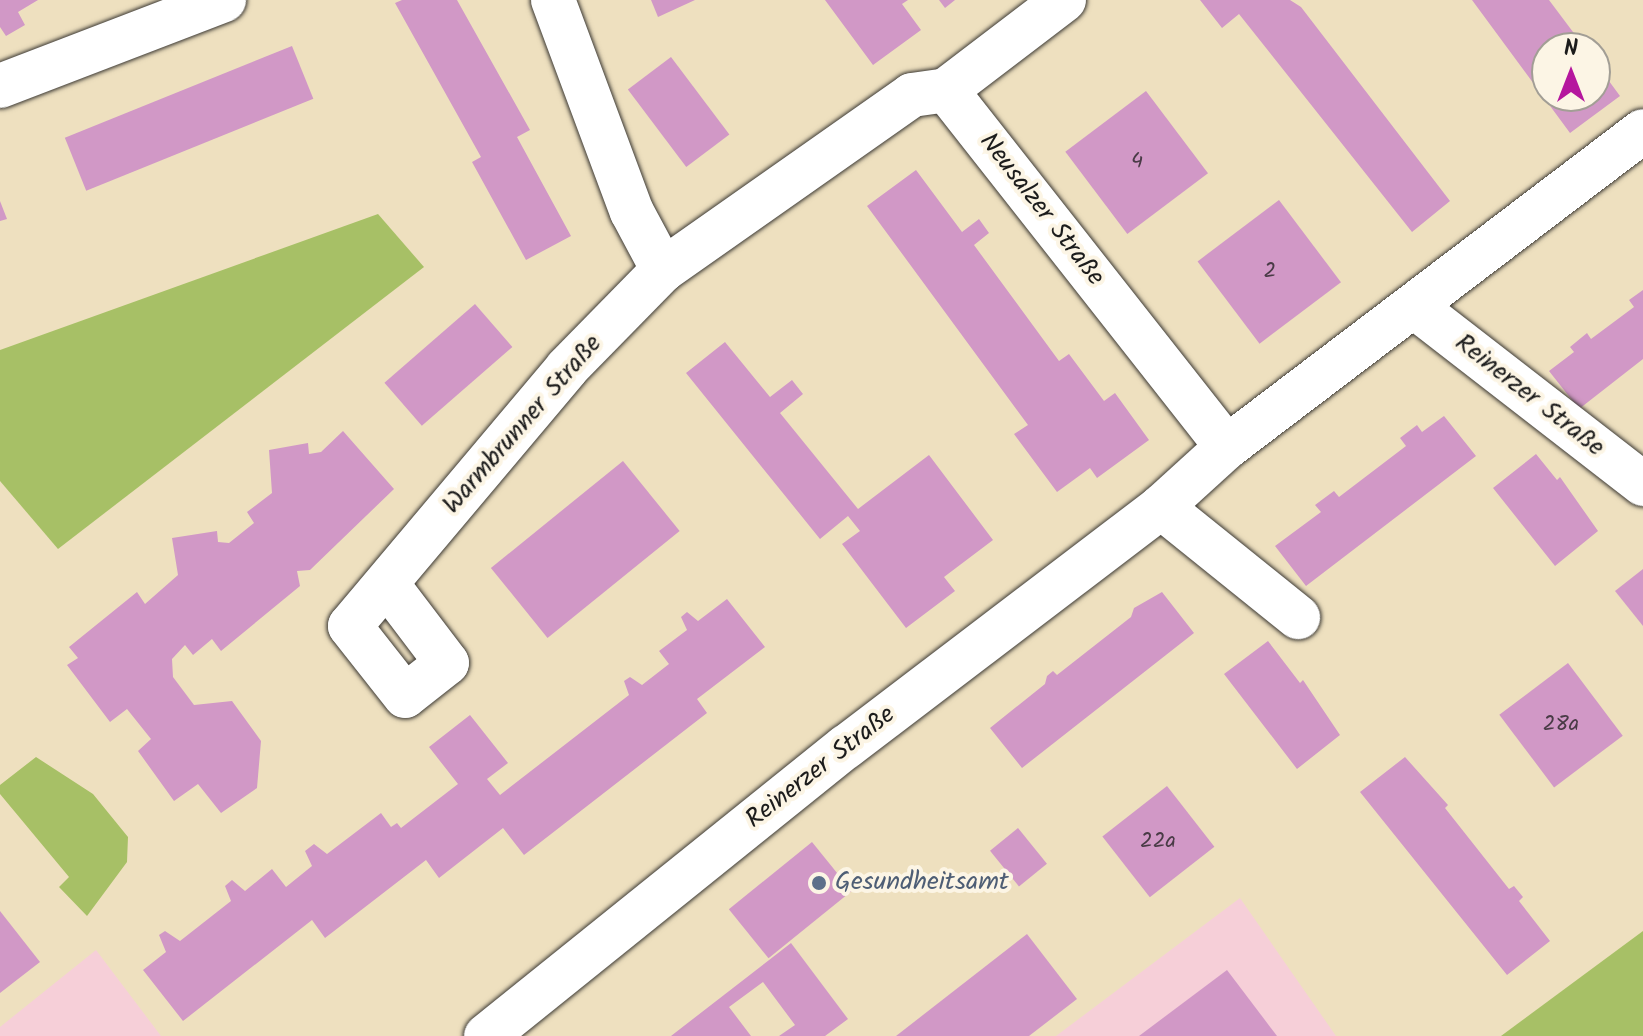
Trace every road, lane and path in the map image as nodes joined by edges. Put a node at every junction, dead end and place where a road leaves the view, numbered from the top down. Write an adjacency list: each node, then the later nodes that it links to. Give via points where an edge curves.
1 (224, 0): 4 (street)
2 (553, 0): 7 (street, via 632,212)
3 (1064, 0): 5 (street)
4 (0, 86)
5 (946, 90): 7 (street, Warmbrunner Straße, via 912,95); 9 (street, Neusalzer Straße)
6 (1643, 131): 8 (street, Reinerzer Straße)
7 (663, 270): 12 (street, Warmbrunner Straße, via 567,368)
8 (1415, 307): 9 (street, Reinerzer Straße); 10 (street, Reinerzer Straße)
9 (1227, 447): 11 (street, Reinerzer Straße)
10 (1643, 484)
11 (1161, 507): 13 (street); 14 (street, Reinerzer Straße, via 846,747)
12 (387, 584)
13 (1298, 617)
14 (486, 1036)

